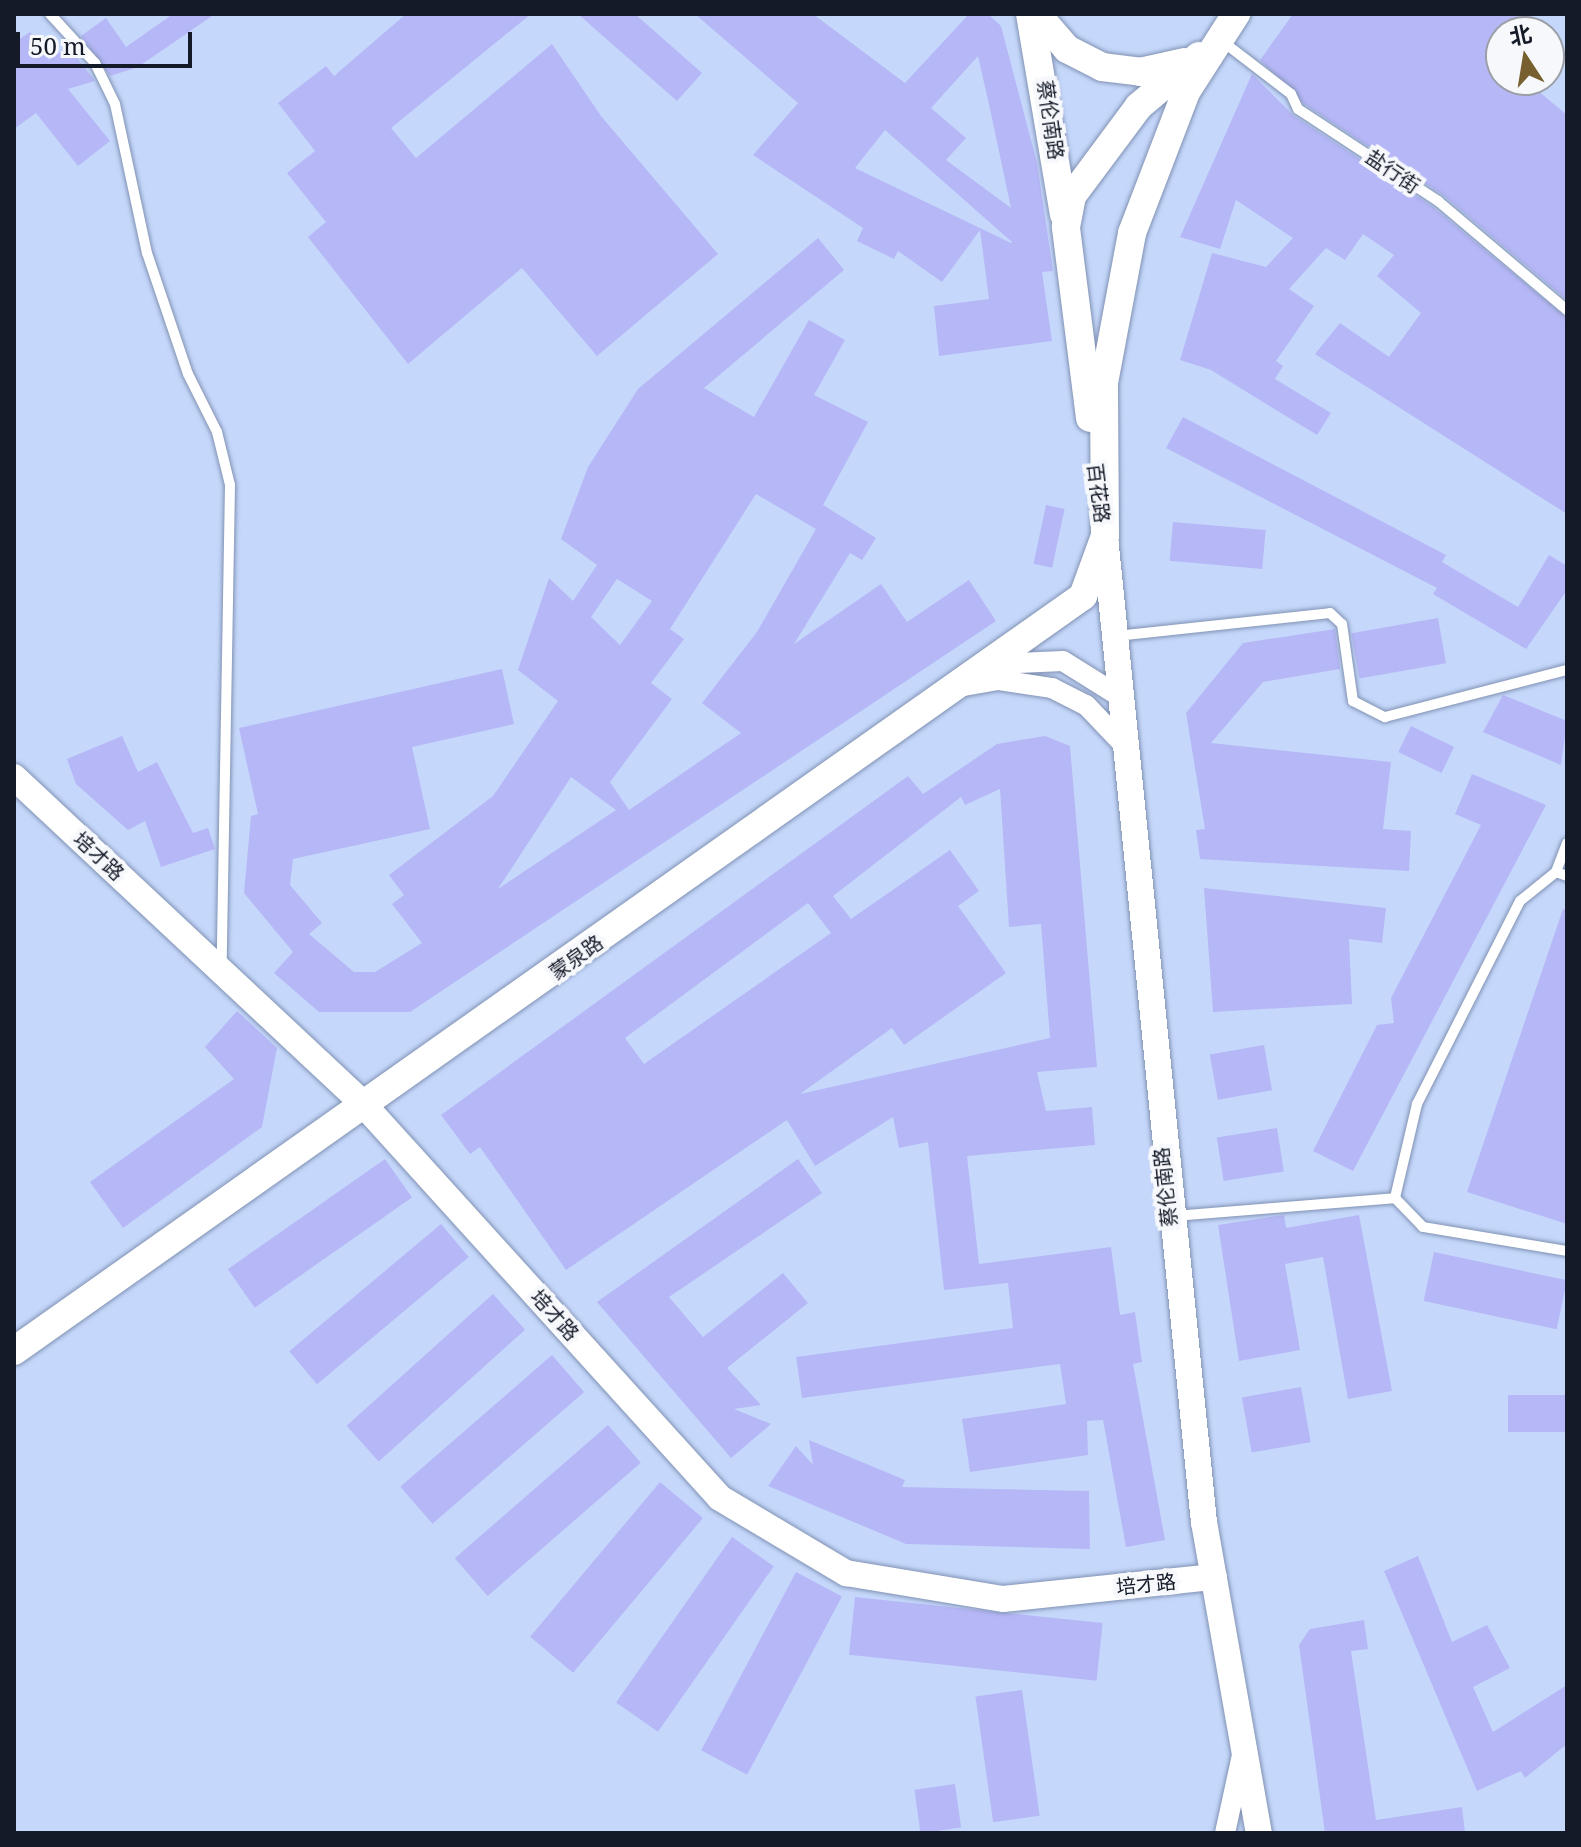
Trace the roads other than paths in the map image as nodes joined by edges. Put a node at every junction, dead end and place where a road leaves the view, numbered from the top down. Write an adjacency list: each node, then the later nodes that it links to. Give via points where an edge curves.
1 (50, 14): 18 (lane, via 95,63 115,104 147,253 188,374 217,432 230,485)
2 (1030, 14): 6 (main road, 蔡伦南路)
3 (1037, 14): 5 (main road, via 1067,49 1112,69 1159,69)
4 (1236, 14): 5 (main road, 百花路)
5 (1213, 42): 6 (main road, 百花路, via 1147,98 1085,175); 7 (lane, 盐行街, via 1291,94 1298,109 1438,201); 8 (main road, 百花路, via 1165,138 1119,282 1101,434)
6 (1066, 227): 8 (main road, 百花路)
7 (1567, 310)
8 (1105, 536): 9 (street, 蔡伦南路); 10 (main road, 蒙泉路, via 1083,596)
9 (1114, 636): 11 (lane, via 1330,613 1342,624 1353,701 1385,717); 13 (street, 蔡伦南路)
10 (994, 664): 12 (main road, 蒙泉路); 13 (street, via 1063,661)
11 (1567, 670)
12 (964, 686): 14 (street, via 1008,680 1052,688 1086,705); 19 (main road, 蒙泉路)
13 (1119, 696): 14 (street, 蔡伦南路)
14 (1124, 745): 21 (street, 蔡伦南路)
15 (14, 777): 18 (street, 培才路)
16 (1567, 843): 17 (lane)
17 (1561, 874): 20 (lane, via 1520,901 1417,1104)
18 (222, 971): 19 (street, 培才路)
19 (364, 1105): 23 (main road, 蒙泉路); 24 (street, 培才路, via 720,1498 846,1573 1003,1599)
20 (1395, 1198): 21 (lane); 22 (lane, via 1423,1227)
21 (1168, 1217): 24 (street, 蔡伦南路)
22 (1567, 1251)
23 (14, 1351)
24 (1214, 1577): 25 (street, 蔡伦南路)
25 (1243, 1748): 26 (street); 27 (street, 蔡伦南路)
26 (1225, 1833)
27 (1259, 1833)

